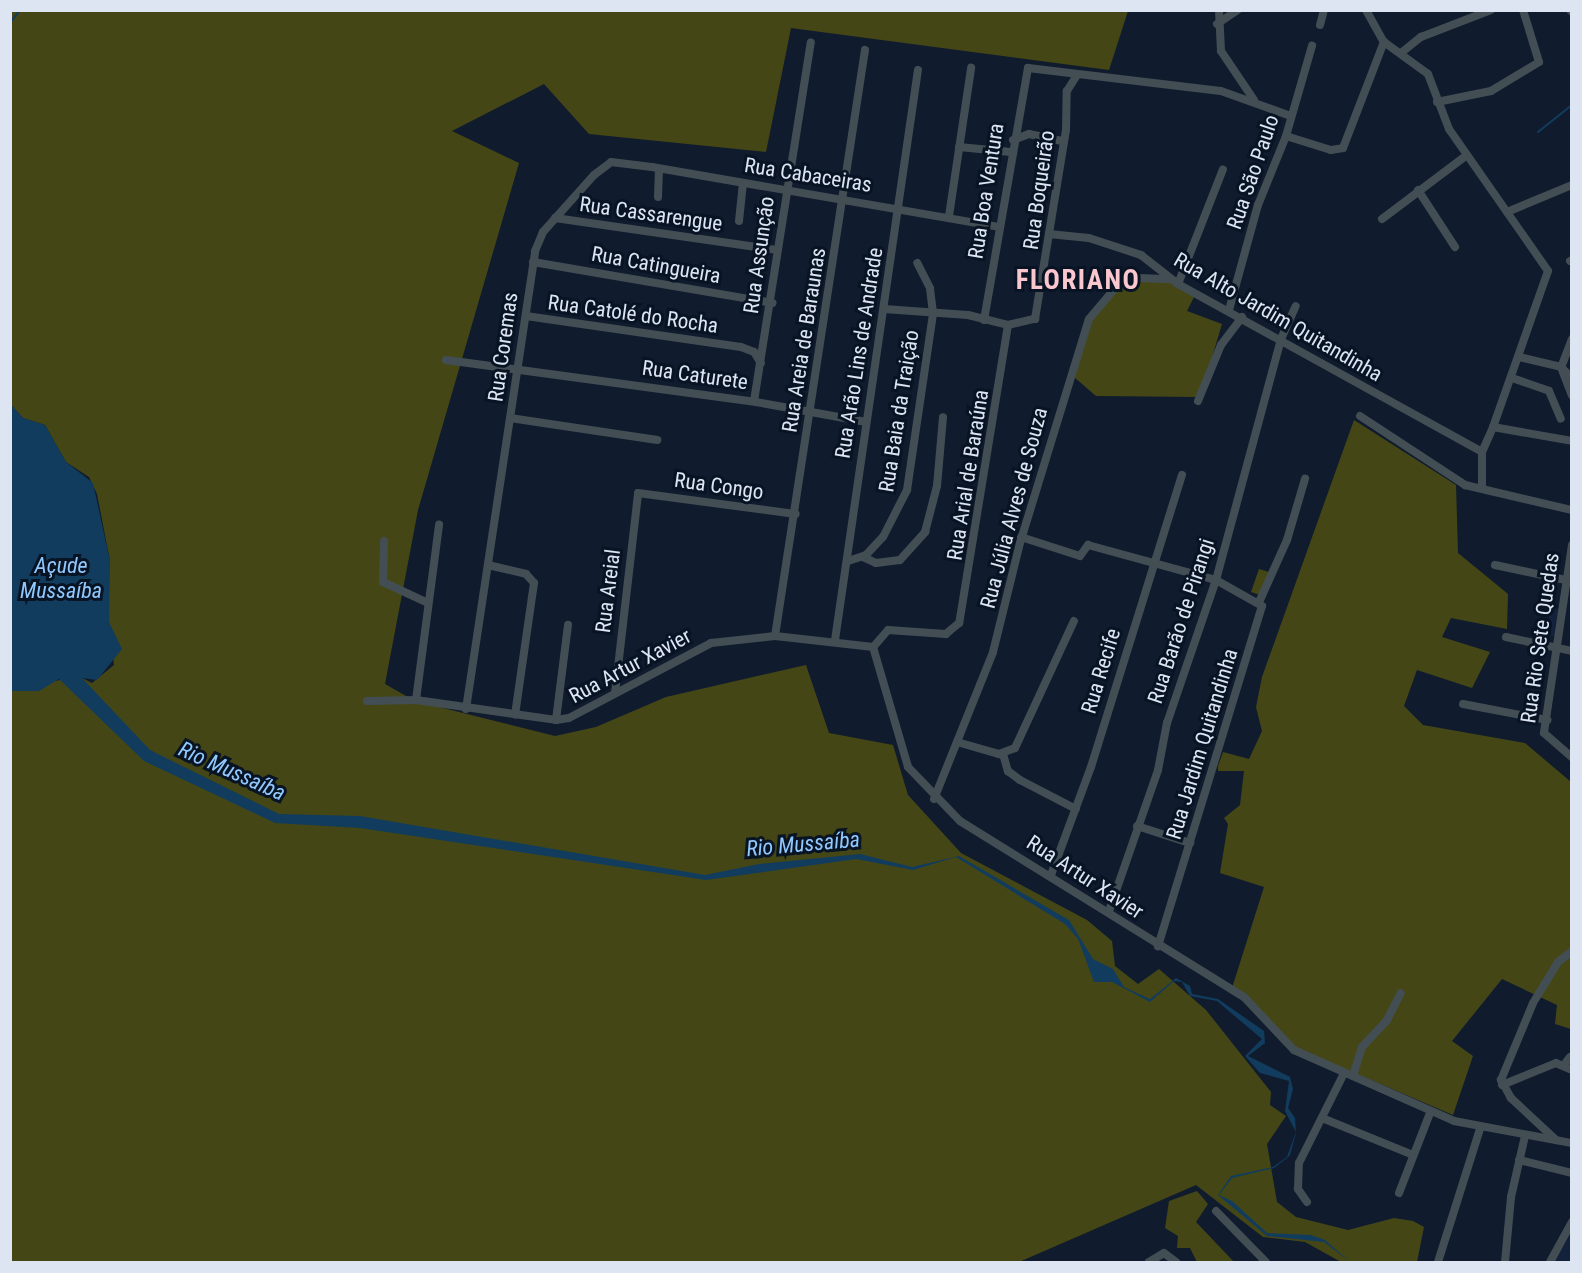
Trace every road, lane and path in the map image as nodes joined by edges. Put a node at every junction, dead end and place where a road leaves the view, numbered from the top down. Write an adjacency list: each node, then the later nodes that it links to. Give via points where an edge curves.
1 (1219, 10): 7 (street)
2 (1238, 10): 7 (street)
3 (1324, 10): 8 (street)
4 (1366, 10): 9 (street)
5 (1491, 10): 13 (street, via 1421,36)
6 (1523, 10): 17 (street, via 1539,62 1491,91)
7 (1217, 24): 18 (street, via 1226,62)
8 (1320, 25)
9 (1384, 42): 13 (street); 20 (street, via 1343,148 1325,149)
10 (811, 43): 31 (street, Rua Assunção)
11 (1312, 46): 19 (street, Rua São Paulo)
12 (865, 50): 34 (street, Rua Areia de Baraunas)
13 (1401, 53): 17 (street, via 1428,74)
14 (970, 68): 23 (street)
15 (918, 70): 35 (street, Rua Arão Lins de Andrade)
16 (1077, 75): 18 (street, via 1221,90); 21 (street, Rua Boa Ventura, via 1028,68); 22 (street, Rua Boqueirão, via 1067,91)
17 (1437, 102): 25 (street)
18 (1259, 106): 19 (street)
19 (1291, 116): 20 (street, Rua São Paulo)
20 (1286, 136): 51 (street, Rua São Paulo, via 1258,205)
21 (1013, 140): 22 (street, via 1029,134); 24 (street, Rua Boa Ventura)
22 (1063, 141): 42 (street, Rua Boqueirão)
23 (959, 147): 24 (street); 37 (street)
24 (1011, 152): 41 (street, Rua Boa Ventura)
25 (1467, 155): 32 (street); 36 (street)
26 (611, 162): 27 (street, Rua Cabaceiras); 38 (street, Rua Coremas)
27 (658, 169): 29 (street, Rua Cabaceiras); 33 (street)
28 (1223, 169): 47 (street)
29 (743, 183): 31 (street, Rua Cabaceiras); 40 (street)
30 (1572, 185): 36 (street)
31 (786, 190): 34 (street, Rua Cabaceiras); 44 (street, Rua Assunção)
32 (1418, 190): 39 (street); 43 (street)
33 (658, 197)
34 (844, 199): 35 (street, Rua Cabaceiras); 69 (street, Rua Areia de Baraunas)
35 (899, 206): 37 (street, Rua Cabaceiras); 50 (street, Rua Arão Lins de Andrade)
36 (1507, 212): 59 (street, via 1547,268 1547,283)
37 (949, 216): 41 (street, Rua Cabaceiras)
38 (555, 218): 44 (street, Rua Cassarengue); 45 (street, Rua Coremas, via 543,232)
39 (1382, 219)
40 (739, 221)
41 (999, 227): 55 (street, Rua Boa Ventura)
42 (1049, 234): 47 (street, Rua Alto Jardim Quitandinha, via 1089,238 1136,253); 56 (street, Rua Boqueirão, via 1036,316 1032,322)
43 (1455, 247)
44 (778, 250): 48 (street, Rua Assunção)
45 (533, 262): 48 (street, Rua Catingueira); 53 (street, Rua Coremas)
46 (917, 263): 52 (street, Rua Baia da Traição, via 928,279)
47 (1175, 282): 51 (street, Rua Alto Jardim Quitandinha); 86 (street, Rua Júlia Alves de Souza, via 1131,279 1096,304)
48 (773, 303): 61 (street, Rua Assunção)
49 (1296, 306): 57 (street, Rua Barão de Pirangi)
50 (884, 309): 52 (street); 74 (street, Rua Arão Lins de Andrade)
51 (1230, 310): 54 (street, Rua Alto Jardim Quitandinha)
52 (933, 313): 55 (street); 89 (street, Rua Baia da Traição, via 905,499 891,528)
53 (526, 316): 61 (street, Rua Catolé do Rocha, via 741,347 754,352); 63 (street, Rua Coremas)
54 (1242, 317): 57 (street, Rua Alto Jardim Quitandinha); 68 (street, via 1224,340)
55 (984, 320): 56 (street)
56 (1008, 325): 103 (street, Rua Arial de Baraúna, via 976,540 956,629 946,634 888,630)
57 (1281, 339): 78 (street, Rua Alto Jardim Quitandinha); 94 (street, Rua Barão de Pirangi)
58 (1572, 339): 62 (street)
59 (1519, 357): 62 (street); 64 (street)
60 (446, 360): 63 (street, Rua Caturete)
61 (762, 365): 67 (street, Rua Assunção)
62 (1561, 367): 65 (street); 66 (street)
63 (519, 369): 67 (street, Rua Caturete); 72 (street, Rua Coremas)
64 (1512, 378): 73 (street, via 1549,391); 75 (street)
65 (1572, 378)
66 (1572, 395)
67 (754, 401): 69 (street, Rua Caturete)
68 (1198, 401)
69 (810, 411): 74 (street, Rua Caturete); 84 (street, Rua Areia de Baraunas)
70 (1359, 416): 81 (street, via 1451,478)
71 (943, 417): 89 (street, via 937,486 925,532 900,560 876,563)
72 (510, 418): 76 (street); 91 (street, Rua Coremas)
73 (1561, 419)
74 (866, 422): 90 (street, Rua Arão Lins de Andrade)
75 (1493, 427): 77 (street); 78 (street)
76 (657, 440)
77 (1572, 441)
78 (1482, 452): 81 (street)
79 (1182, 475): 93 (street, Rua Recife)
80 (1305, 479): 96 (street, Rua Jardim Quitandinha, via 1287,540)
81 (1482, 486): 83 (street)
82 (638, 493): 84 (street, Rua Congo); 106 (street, Rua Areial)
83 (1572, 510)
84 (796, 514): 100 (street, Rua Areia de Baraunas)
85 (439, 525): 97 (street)
86 (1021, 537): 93 (street, via 1080,556 1088,545); 114 (street, Rua Júlia Alves de Souza, via 993,652)
87 (384, 542): 97 (street, via 383,582)
88 (1572, 545): 95 (street, Rua Rio Sete Quedas)
89 (863, 557): 90 (street)
90 (848, 561): 102 (street, Rua Arão Lins de Andrade)
91 (488, 565): 110 (street, Rua Coremas); 111 (street, via 526,574 534,583)
92 (1495, 565): 95 (street)
93 (1151, 566): 94 (street); 118 (street, Rua Recife)
94 (1216, 580): 96 (street); 119 (street, Rua Barão de Pirangi)
95 (1569, 581): 104 (street, Rua Rio Sete Quedas)
96 (1260, 600): 120 (street, Rua Jardim Quitandinha, via 1261,616)
97 (428, 603): 107 (street)
98 (1074, 621): 115 (street, via 1015,748)
99 (568, 625): 112 (street)
100 (775, 636): 102 (street, Rua Artur Xavier); 106 (street, Rua Artur Xavier, via 711,644)
101 (1506, 637): 104 (street)
102 (835, 640): 103 (street, Rua Artur Xavier)
103 (873, 647): 117 (street, Rua Artur Xavier, via 908,767)
104 (1561, 649): 105 (street); 113 (street, Rua Rio Sete Quedas)
105 (1572, 651)
106 (615, 693): 112 (street, Rua Artur Xavier)
107 (416, 700): 108 (street, Rua Artur Xavier); 110 (street, Rua Artur Xavier)
108 (367, 701)
109 (1463, 704): 113 (street)
110 (466, 709): 111 (street, Rua Artur Xavier)
111 (515, 715): 112 (street, Rua Artur Xavier)
112 (556, 720)
113 (1547, 720): 116 (street, Rua Rio Sete Quedas, via 1545,736)
114 (957, 742): 115 (street); 117 (street, Rua Júlia Alves de Souza)
115 (1003, 754): 118 (street, via 1008,771)
116 (1572, 757)
117 (934, 799): 121 (street, Rua Artur Xavier)
118 (1076, 809): 121 (street, Rua Recife)
119 (1137, 826): 120 (street); 122 (street, Rua Barão de Pirangi)
120 (1190, 843): 123 (street, Rua Jardim Quitandinha)
121 (1051, 875): 122 (street, Rua Artur Xavier)
122 (1109, 911): 123 (street, Rua Artur Xavier)
123 (1158, 946): 129 (street, Rua Artur Xavier, via 1250,1002 1294,1050)
124 (1572, 951): 131 (street, via 1558,962 1533,1003 1502,1072)
125 (1401, 993): 130 (street, via 1388,1020 1362,1047)
126 (1570, 1057): 127 (street)
127 (1564, 1065): 128 (street); 131 (street, via 1548,1065)
128 (1572, 1070)
129 (1344, 1072): 130 (street, Rua Artur Xavier); 133 (street)
130 (1353, 1076): 132 (street, Rua Artur Xavier)
131 (1502, 1084): 136 (street)
132 (1430, 1113): 134 (street, Rua Artur Xavier); 138 (street)
133 (1322, 1118): 138 (street); 142 (street, via 1299,1163 1298,1189)
134 (1480, 1129): 135 (street, Rua Artur Xavier); 148 (street)
135 (1526, 1136): 136 (street, Rua Artur Xavier); 139 (street)
136 (1557, 1141): 137 (street, Rua Artur Xavier)
137 (1572, 1143)
138 (1413, 1155): 141 (street)
139 (1519, 1160): 140 (street); 149 (street)
140 (1572, 1173)
141 (1399, 1193)
142 (1307, 1202)
143 (1216, 1211): 147 (street)
144 (1572, 1222): 150 (street)
145 (1174, 1261): 146 (street, via 1164,1253)
146 (1149, 1263)
147 (1266, 1263)
148 (1438, 1263)
149 (1505, 1263)
150 (1550, 1263)

